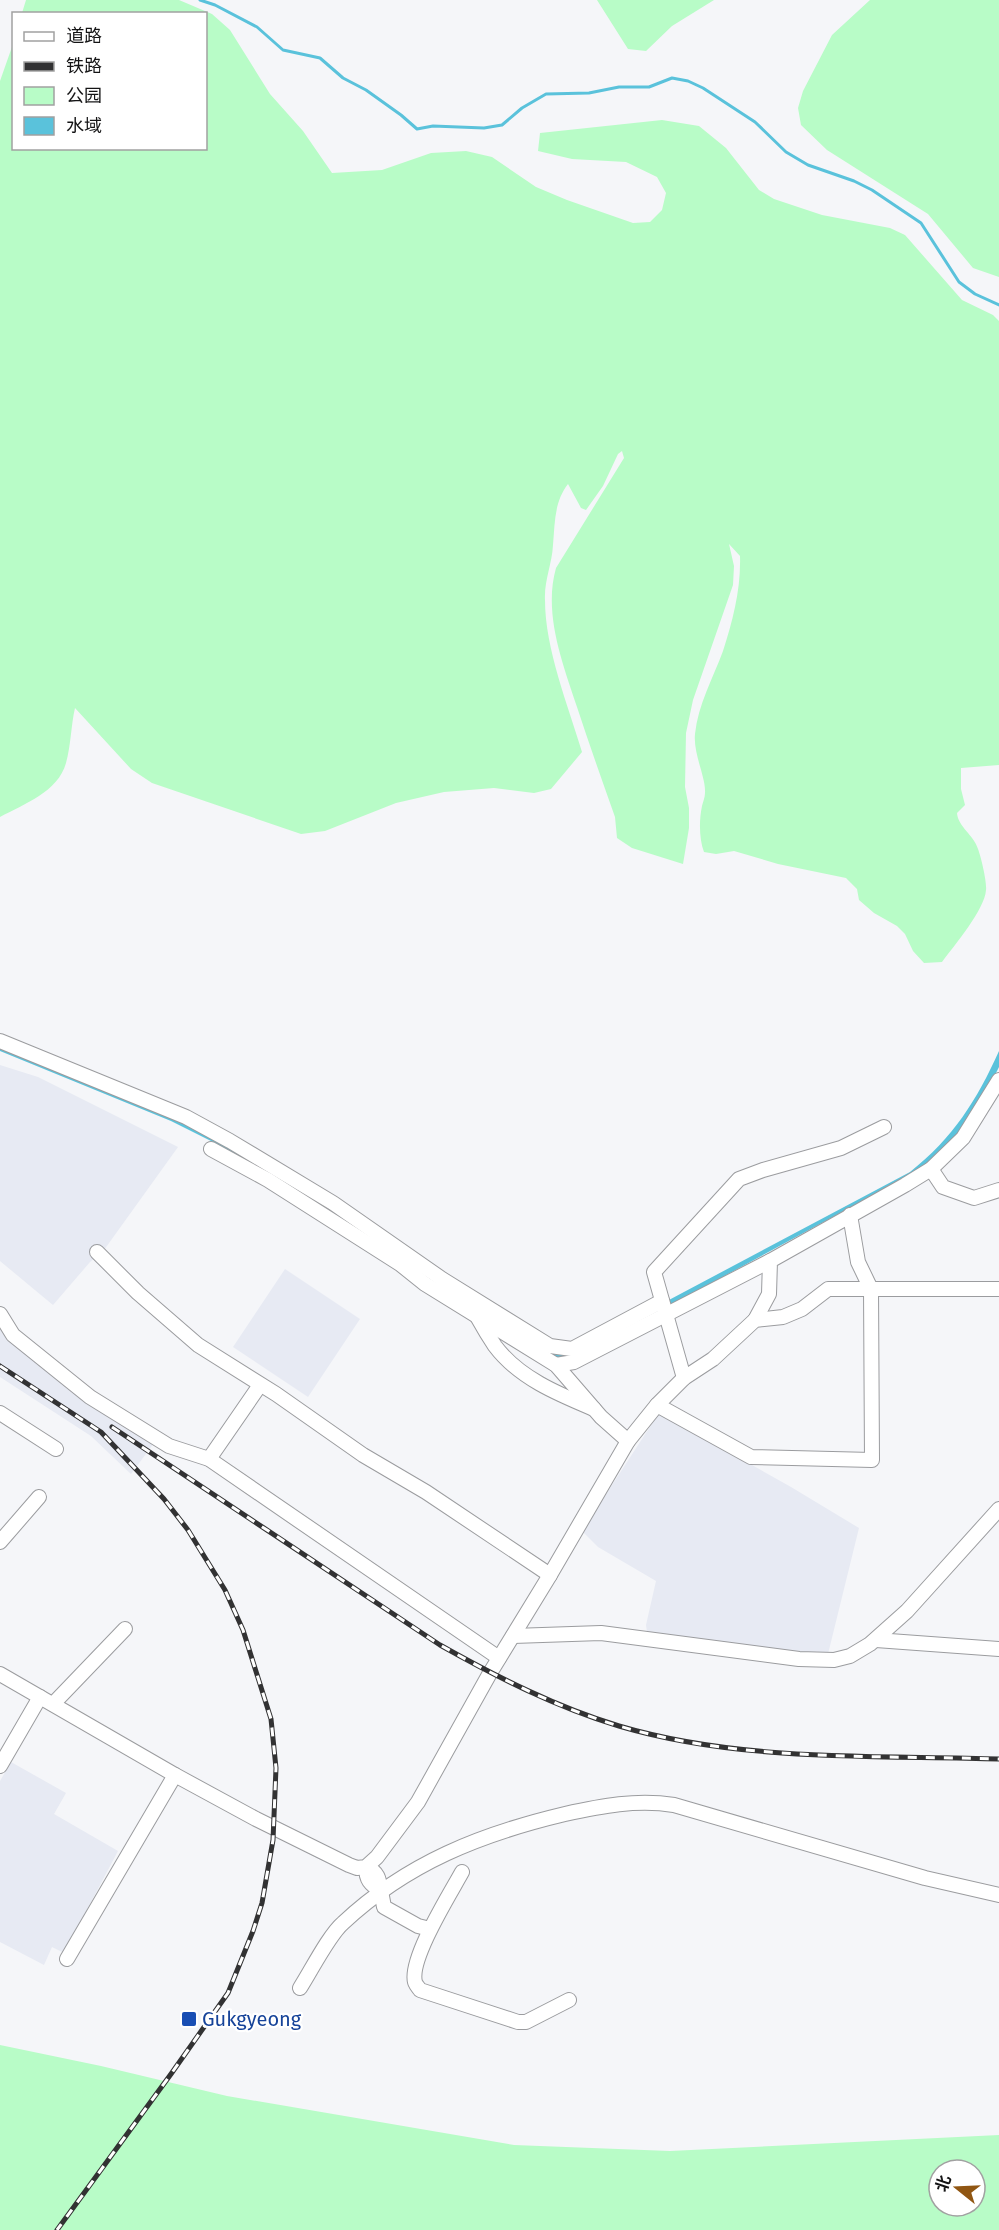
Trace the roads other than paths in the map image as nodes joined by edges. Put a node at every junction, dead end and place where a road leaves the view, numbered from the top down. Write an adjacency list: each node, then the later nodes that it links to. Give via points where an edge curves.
1 (0, 1041): 12 (street, via 186,1117 230,1141 333,1203 442,1279 550,1346 572,1348 584,1344)
2 (999, 1080): 5 (street, via 963,1138)
3 (884, 1127): 12 (street, via 841,1148 739,1179 654,1272)
4 (211, 1149): 14 (street, via 277,1186)
5 (931, 1169): 6 (street, via 943,1187 974,1198); 7 (street)
6 (999, 1190)
7 (850, 1215): 9 (street); 10 (street, via 858,1263)
8 (97, 1252): 18 (street, via 198,1345)
9 (770, 1261): 12 (street); 15 (street, via 769,1294)
10 (871, 1289): 11 (street); 15 (street, via 828,1289 802,1310); 19 (street, via 872,1460 751,1457)
11 (999, 1289)
12 (664, 1306): 16 (street, via 574,1362); 17 (street)
13 (0, 1314): 24 (street, via 13,1335 90,1397 169,1446)
14 (477, 1316): 16 (street); 20 (street, via 508,1361 551,1391)
15 (755, 1320): 17 (street, via 713,1359)
16 (556, 1365): 20 (street)
17 (684, 1378): 19 (street)
18 (260, 1384): 24 (street); 28 (street)
19 (657, 1405): 22 (street)
20 (595, 1410): 22 (street)
21 (0, 1413): 23 (street)
22 (628, 1441): 28 (street)
23 (56, 1449)
24 (209, 1459): 33 (street)
25 (39, 1497): 27 (street)
26 (999, 1509): 31 (street)
27 (0, 1542)
28 (550, 1575): 30 (street)
29 (124, 1629): 36 (street)
30 (513, 1636): 31 (street, via 601,1633 825,1661 850,1656); 33 (street)
31 (876, 1640): 32 (street)
32 (999, 1649)
33 (500, 1658): 39 (street, via 418,1802)
34 (0, 1674): 35 (street)
35 (40, 1697): 36 (street); 37 (street)
36 (53, 1704): 38 (street)
37 (0, 1766)
38 (176, 1775): 39 (street, via 349,1865); 44 (street)
39 (366, 1867): 41 (street, via 379,1879)
40 (462, 1872): 43 (street)
41 (381, 1891): 42 (street, via 462,1845 510,1828 594,1808 642,1802 674,1805); 43 (street, via 384,1907); 45 (street, via 340,1925)
42 (999, 1895)
43 (430, 1929): 46 (street, via 415,1971 415,1983 420,1990 518,2022 526,2022)
44 (67, 1959)
45 (300, 1988)
46 (569, 2000)

